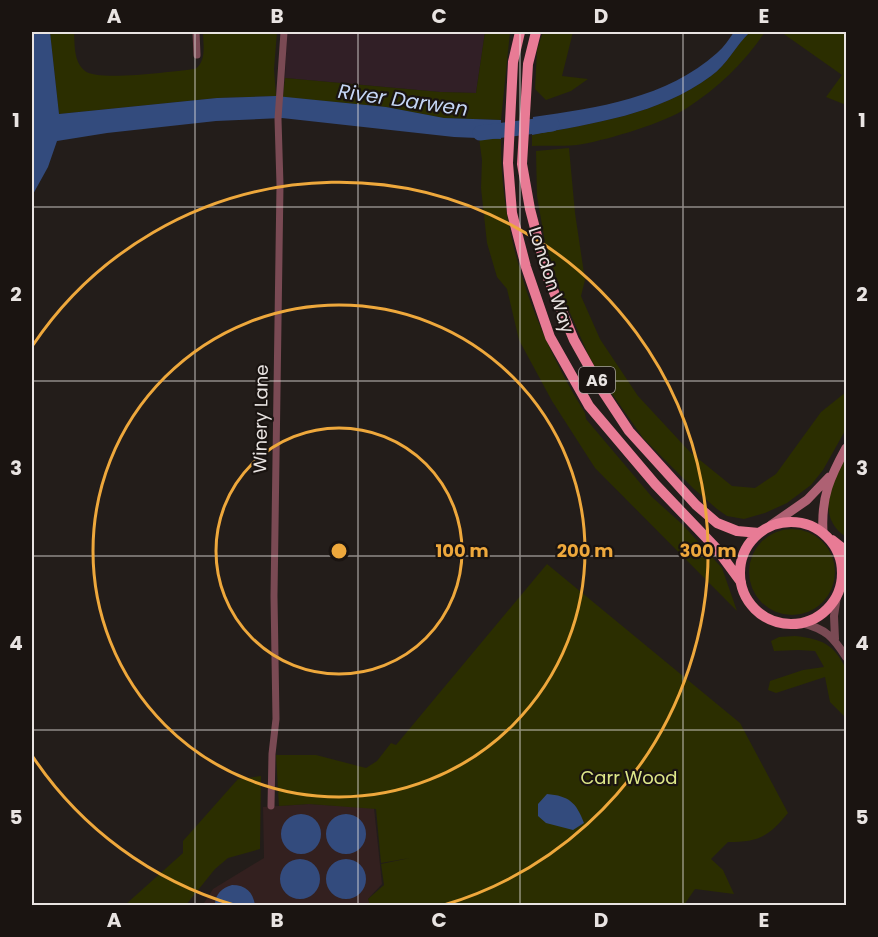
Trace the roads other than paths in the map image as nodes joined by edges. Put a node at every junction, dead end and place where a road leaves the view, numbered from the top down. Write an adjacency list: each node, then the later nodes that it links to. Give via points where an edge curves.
1 (196, 32): 5 (street)
2 (284, 32): 18 (street, Winery Lane, via 278,117 276,719)
3 (520, 32): 13 (highway, London Way / A6, via 513,62 508,163 512,213 550,337 589,406 655,484 717,548)
4 (536, 32): 10 (highway, London Way / A6, via 528,64 522,164 548,279 574,340 629,431 696,505 717,523 737,531)
5 (197, 55)
6 (846, 447): 7 (main road)
7 (831, 475): 8 (main road, via 807,500); 9 (main road, via 822,512)
8 (771, 525): 9 (highway, via 798,521); 10 (highway)
9 (823, 532): 11 (highway)
10 (759, 533): 13 (highway, via 743,555)
11 (831, 540): 12 (highway); 14 (highway, via 842,564)
12 (846, 551)
13 (741, 582): 15 (highway, A6, via 752,606 763,616 782,623)
14 (841, 593): 15 (highway, via 822,613); 16 (street, via 834,616)
15 (802, 623): 16 (street)
16 (834, 639): 17 (street)
17 (846, 657)
18 (271, 806)

